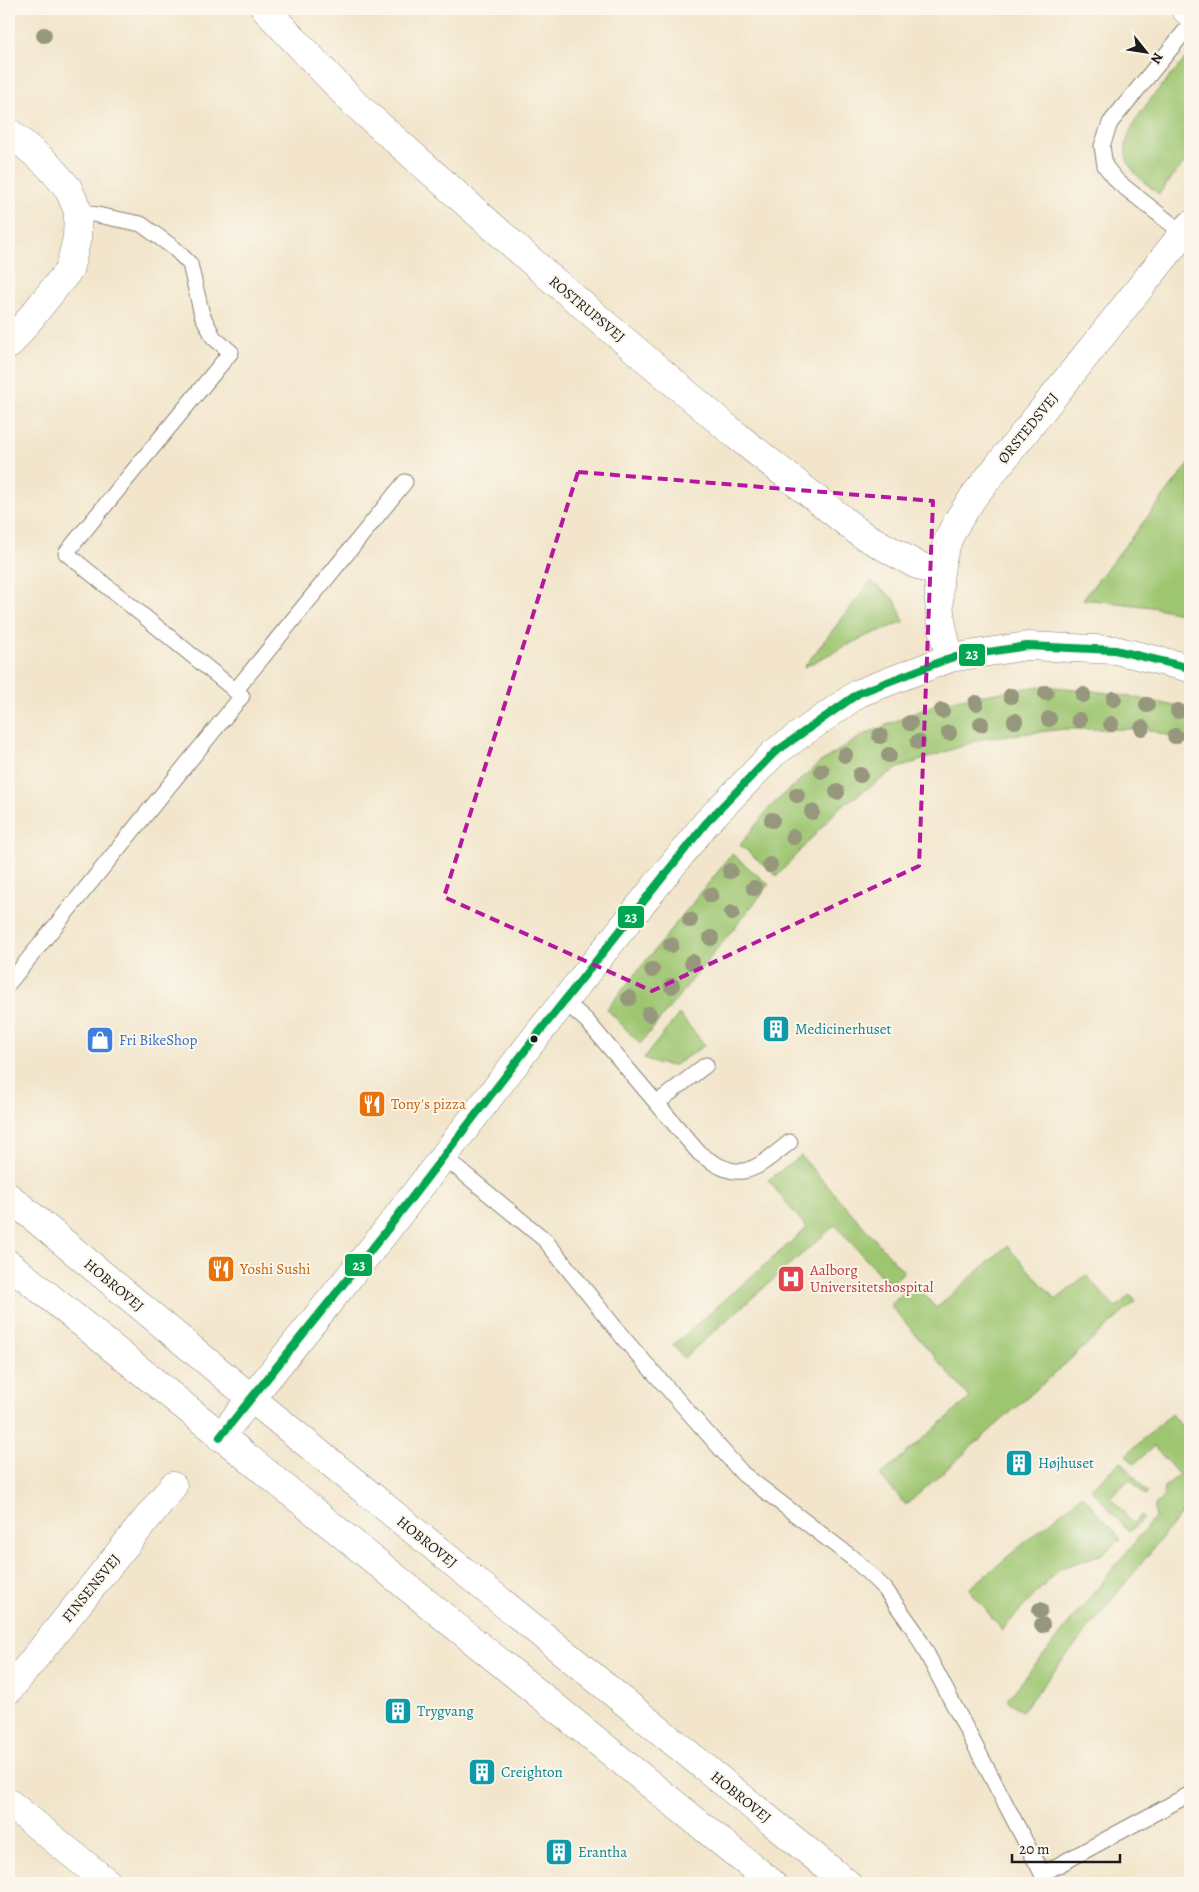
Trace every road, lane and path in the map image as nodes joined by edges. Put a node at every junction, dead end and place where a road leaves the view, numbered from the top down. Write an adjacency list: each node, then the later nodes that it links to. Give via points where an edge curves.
1 (265, 9): 10 (street, ROSTRUPSVEJ, via 354,103 546,274 738,437 861,534)
2 (1185, 9): 3 (street)
3 (1190, 13)
4 (1190, 25): 7 (lane, via 1110,123 1102,146 1105,166 1118,182)
5 (9, 132): 6 (street, via 68,188)
6 (78, 211): 8 (street, via 78,238 69,270); 13 (lane, via 142,224 174,248 190,264 202,315 214,338 231,352 66,553)
7 (1188, 232): 10 (street, ØRSTEDSVEJ, via 974,496 949,538)
8 (9, 345)
9 (405, 482): 13 (lane)
10 (938, 573): 11 (street, ØRSTEDSVEJ, via 942,629)
11 (950, 658): 12 (street, via 1027,646 1115,650); 15 (street, via 859,693 774,753 706,823)
12 (1190, 668)
13 (235, 691): 14 (lane, via 242,696)
14 (9, 983)
15 (564, 1001): 17 (lane, via 586,1020); 19 (street)
16 (706, 1065): 17 (lane)
17 (657, 1103): 18 (lane, via 699,1153 720,1168 736,1171 758,1168)
18 (790, 1142)
19 (444, 1157): 22 (street); 28 (lane, via 545,1240 625,1340 743,1474 855,1560 885,1589 916,1631)
20 (9, 1198): 22 (street, HOBROVEJ)
21 (9, 1264): 23 (street)
22 (251, 1398): 23 (street); 31 (street, HOBROVEJ)
23 (220, 1437): 30 (street)
24 (172, 1486): 25 (street, FINSENSVEJ)
25 (9, 1690)
26 (1190, 1794): 28 (lane)
27 (9, 1803): 29 (street)
28 (1044, 1879)
29 (108, 1883)
30 (772, 1883)
31 (846, 1883)

